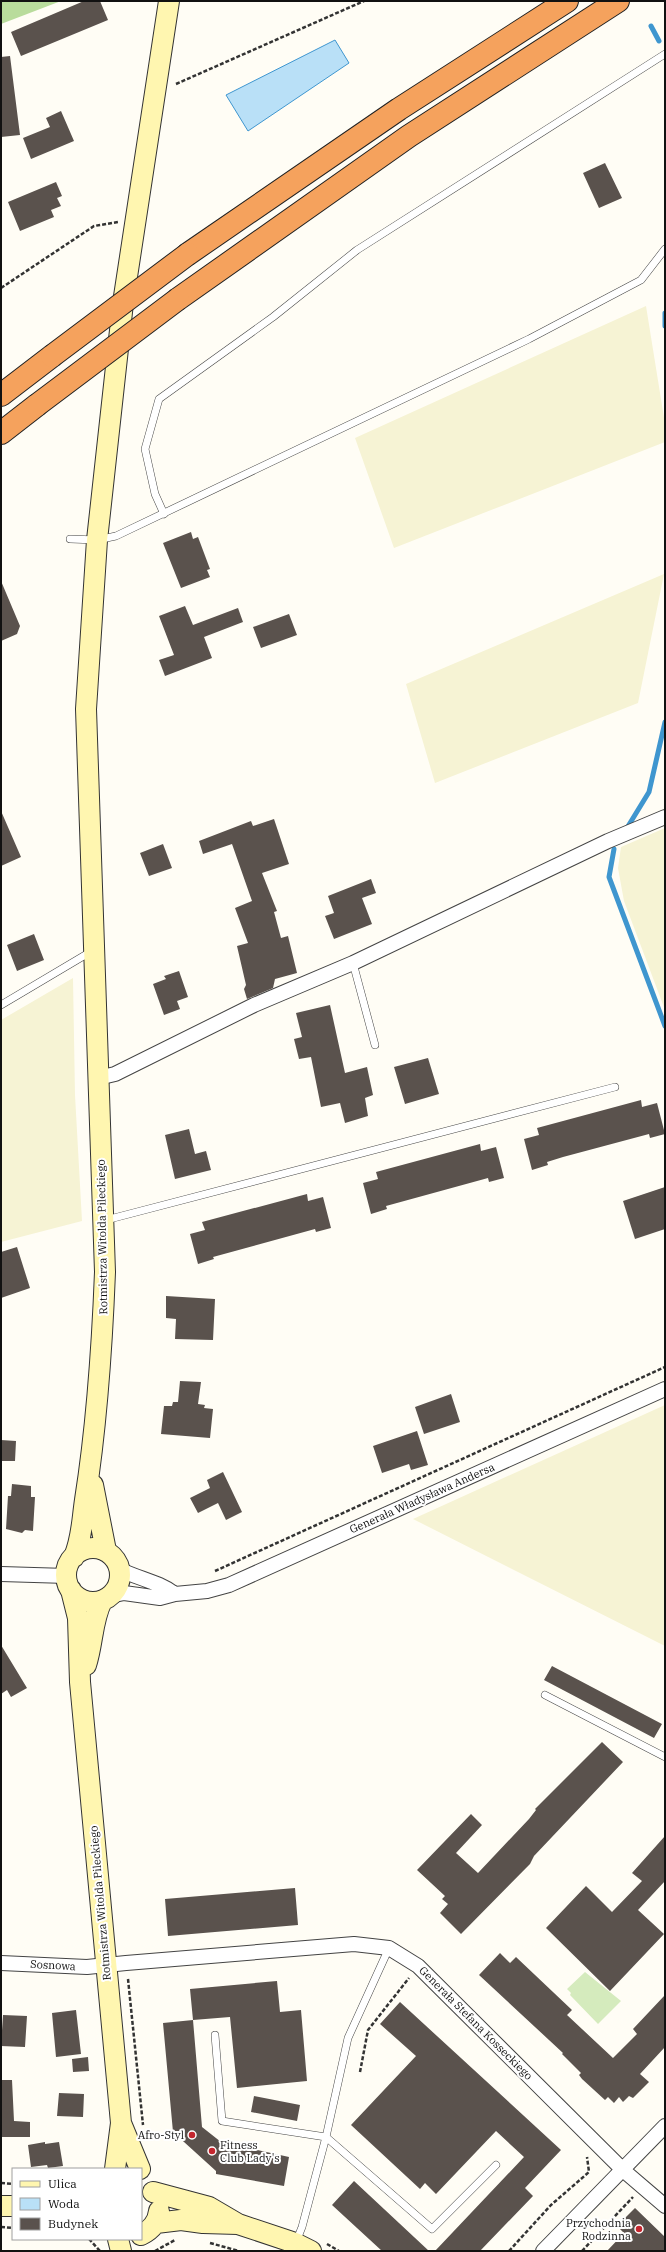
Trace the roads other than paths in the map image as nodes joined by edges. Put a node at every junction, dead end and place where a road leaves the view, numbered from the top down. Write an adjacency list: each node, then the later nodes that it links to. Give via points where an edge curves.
1 (169, 1): 10 (street, Rotmistrza Witolda Pileckiego, via 123,303)
2 (567, 1): 6 (highway, bridge, via 399,109 188,254)
3 (618, 1): 7 (highway, bridge, via 409,136 178,299)
4 (665, 54): 8 (lane, via 357,250 272,317 159,399 145,449 155,494)
5 (665, 249): 8 (lane, via 641,280 557,324)
6 (1, 395)
7 (1, 432)
8 (164, 514): 10 (lane, via 116,536)
9 (70, 539): 10 (lane)
10 (97, 540): 12 (street, Rotmistrza Witolda Pileckiego, via 86,709)
11 (665, 817): 13 (street, via 608,841)
12 (94, 950): 14 (lane); 16 (street, Rotmistrza Witolda Pileckiego)
13 (354, 963): 15 (lane); 16 (street, via 254,1005 115,1074)
14 (1, 1005)
15 (375, 1045)
16 (98, 1078): 18 (street, Rotmistrza Witolda Pileckiego)
17 (615, 1087): 18 (lane)
18 (103, 1220): 20 (street, Rotmistrza Witolda Pileckiego, via 105,1272 102,1364)
19 (665, 1388): 26 (street, Generała Władysława Andersa, via 229,1584 207,1591)
20 (91, 1468): 21 (street, Rotmistrza Witolda Pileckiego); 22 (street, Rotmistrza Witolda Pileckiego, via 80,1542)
21 (106, 1552): 22 (street, via 89,1549); 23 (street, via 113,1557)
22 (74, 1557): 25 (street, via 69,1564)
23 (119, 1569): 26 (street, via 164,1586); 27 (street, via 120,1582)
24 (1, 1574): 25 (street)
25 (69, 1582): 27 (street, via 76,1596 84,1600); 28 (street, Rotmistrza Witolda Pileckiego, via 78,1618)
26 (175, 1594): 27 (street, Generała Władysława Andersa, via 160,1598 124,1593)
27 (106, 1598): 28 (street, Rotmistrza Witolda Pileckiego, via 98,1608 91,1649)
28 (80, 1682): 33 (street, Rotmistrza Witolda Pileckiego)
29 (546, 1695): 30 (lane)
30 (665, 1757)
31 (389, 1948): 33 (street, Generała Stefana Kosseckiego, via 354,1944); 37 (lane, via 348,2038); 41 (street, Generała Stefana Kosseckiego, via 418,1966)
32 (1, 1963): 33 (street, Sosnowa)
33 (106, 1966): 35 (street, Rotmistrza Witolda Pileckiego)
34 (215, 2035): 37 (lane, via 222,2121)
35 (121, 2124): 39 (street, Rotmistrza Witolda Pileckiego); 40 (street, Rotmistrza Witolda Pileckiego)
36 (665, 2126): 41 (street)
37 (326, 2136): 38 (lane, via 432,2229); 49 (lane, via 302,2227)
38 (496, 2165)
39 (115, 2168)
40 (139, 2168)
41 (623, 2170): 45 (street, Generała Stefana Kosseckiego); 51 (street)
42 (144, 2181): 46 (street, via 209,2207); 47 (street, Rotmistrza Witolda Pileckiego, via 159,2207)
43 (1, 2206): 44 (street)
44 (12, 2206)
45 (665, 2206)
46 (238, 2224): 47 (street, via 203,2224 181,2220); 49 (street)
47 (145, 2236)
48 (118, 2240): 50 (street)
49 (303, 2247)
50 (121, 2251)
51 (543, 2251)

